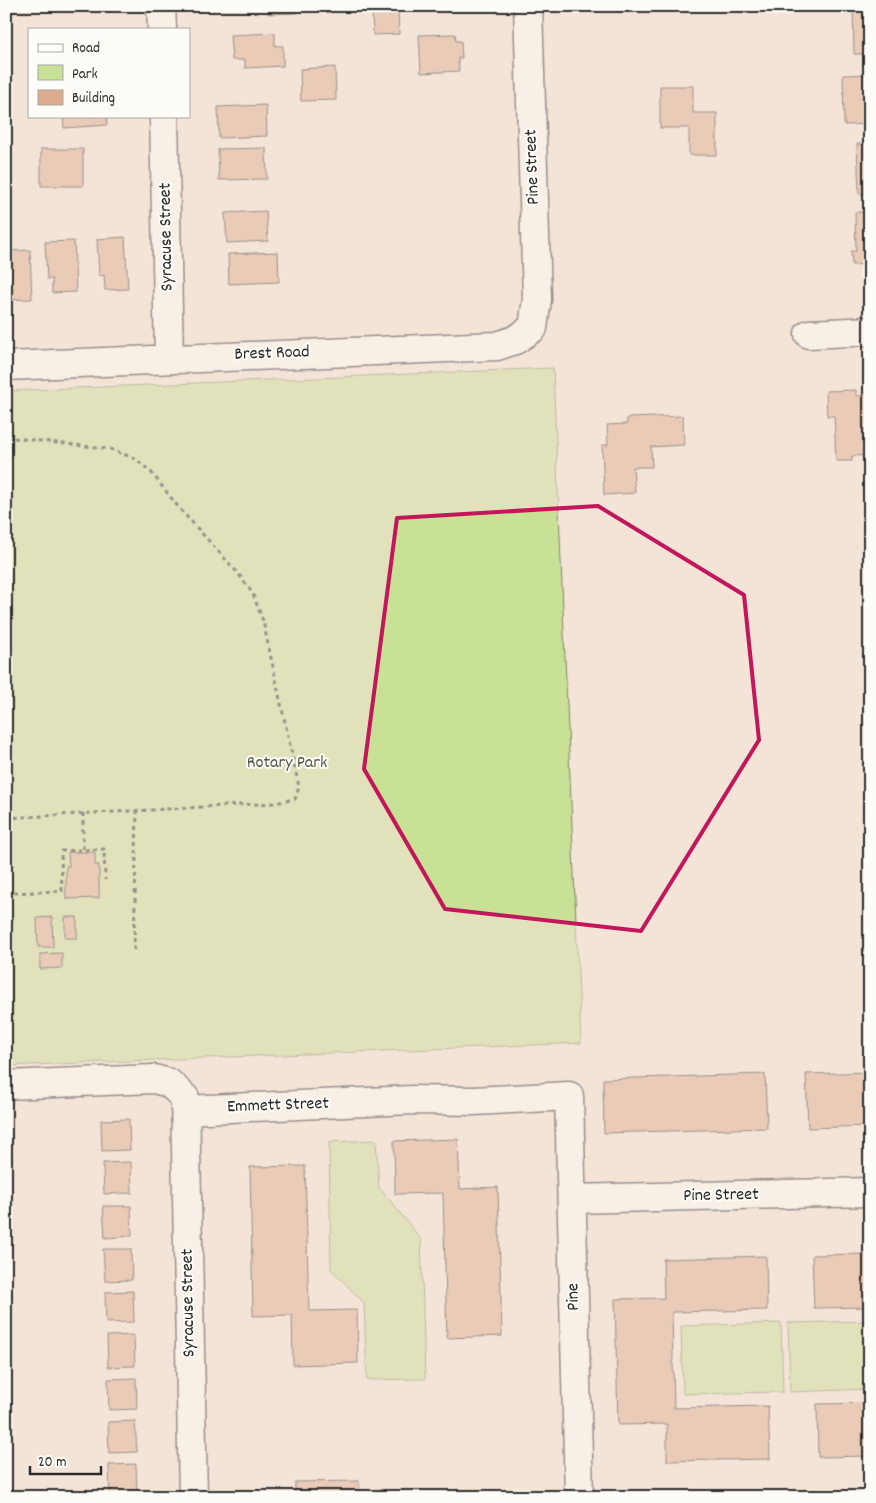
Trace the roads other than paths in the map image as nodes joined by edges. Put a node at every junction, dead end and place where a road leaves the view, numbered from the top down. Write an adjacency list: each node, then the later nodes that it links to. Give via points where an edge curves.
1 (161, 6): 3 (street)
2 (528, 6): 5 (street, Pine Street, via 537,299)
3 (162, 28)
4 (164, 118): 8 (street, Syracuse Street)
5 (532, 328): 8 (street, Brest Road, via 515,340 497,346)
6 (870, 331): 7 (street)
7 (809, 334)
8 (169, 358): 9 (street, Brest Road)
9 (6, 366)
10 (6, 1085): 12 (street, via 154,1079 169,1082 180,1091 185,1098)
11 (569, 1096): 12 (street, Emmett Street); 14 (street, Pine)
12 (186, 1110): 15 (street, Syracuse Street)
13 (870, 1192): 14 (street, Pine Street)
14 (572, 1199): 16 (street, Pine)
15 (193, 1497)
16 (580, 1497)

